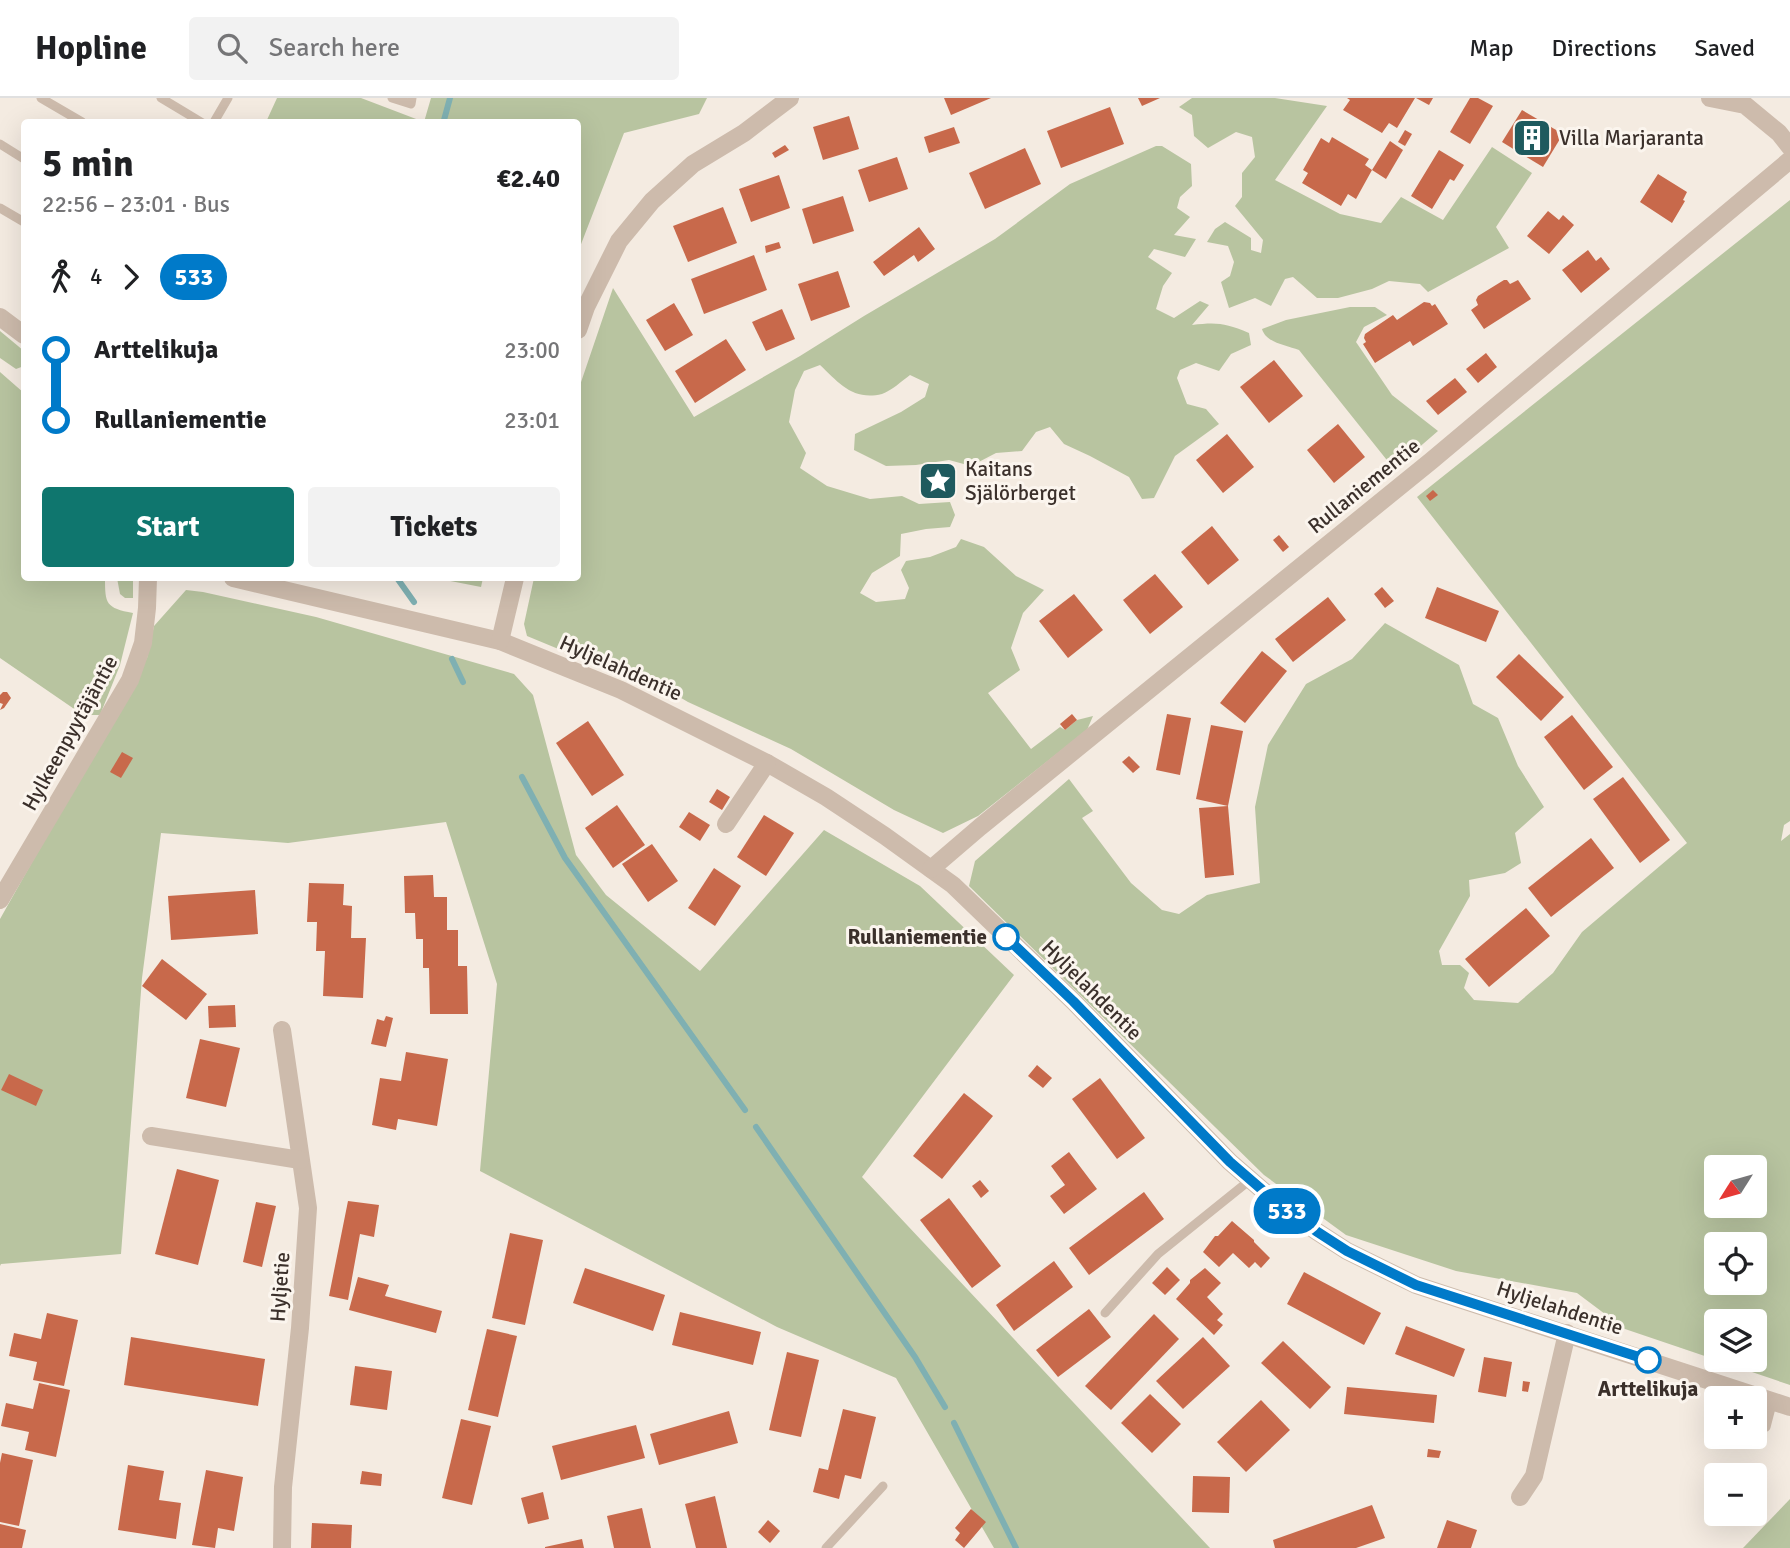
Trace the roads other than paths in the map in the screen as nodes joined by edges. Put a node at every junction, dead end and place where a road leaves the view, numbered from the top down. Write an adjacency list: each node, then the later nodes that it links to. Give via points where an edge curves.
1 (41, 98): 8 (lane)
2 (161, 98): 9 (lane)
3 (228, 98): 10 (lane)
4 (392, 98): 5 (lane, via 411,104)
5 (412, 98)
6 (790, 98): 18 (street, via 693,164 652,201 619,241)
7 (1710, 98): 12 (street, via 1745,105)
8 (77, 119)
9 (196, 119)
10 (216, 119)
11 (0, 145): 13 (lane)
12 (1790, 146)
13 (21, 157)
14 (1790, 160): 26 (street, Rullaniementie, via 1432,461)
15 (0, 208): 16 (lane)
16 (21, 220)
17 (0, 317): 19 (street)
18 (581, 321)
19 (21, 333)
20 (148, 581): 27 (street, Hylkeenpyytäjäntie, via 143,643 130,680)
21 (246, 581): 23 (street, Hyljelahdentie)
22 (513, 581): 23 (street)
23 (500, 641): 24 (street, Hyljelahdentie, via 621,690)
24 (768, 763): 25 (street); 26 (street, Hyljelahdentie)
25 (726, 824)
26 (931, 869): 31 (street, Hyljelahdentie, via 1043,972)
27 (0, 900)
28 (282, 1030): 30 (street, Hyljetie)
29 (151, 1136): 30 (street)
30 (300, 1160): 38 (street, Hyljetie, via 308,1208 282,1487)
31 (1250, 1180): 32 (lane, via 1158,1254); 33 (street, Hyljelahdentie, via 1347,1251 1405,1279)
32 (1105, 1313)
33 (1567, 1333): 34 (street, Hyljelahdentie); 37 (street, via 1534,1476)
34 (1782, 1404): 35 (lane)
35 (1767, 1426)
36 (883, 1486): 39 (lane)
37 (1520, 1497)
38 (282, 1548)
39 (825, 1548)

